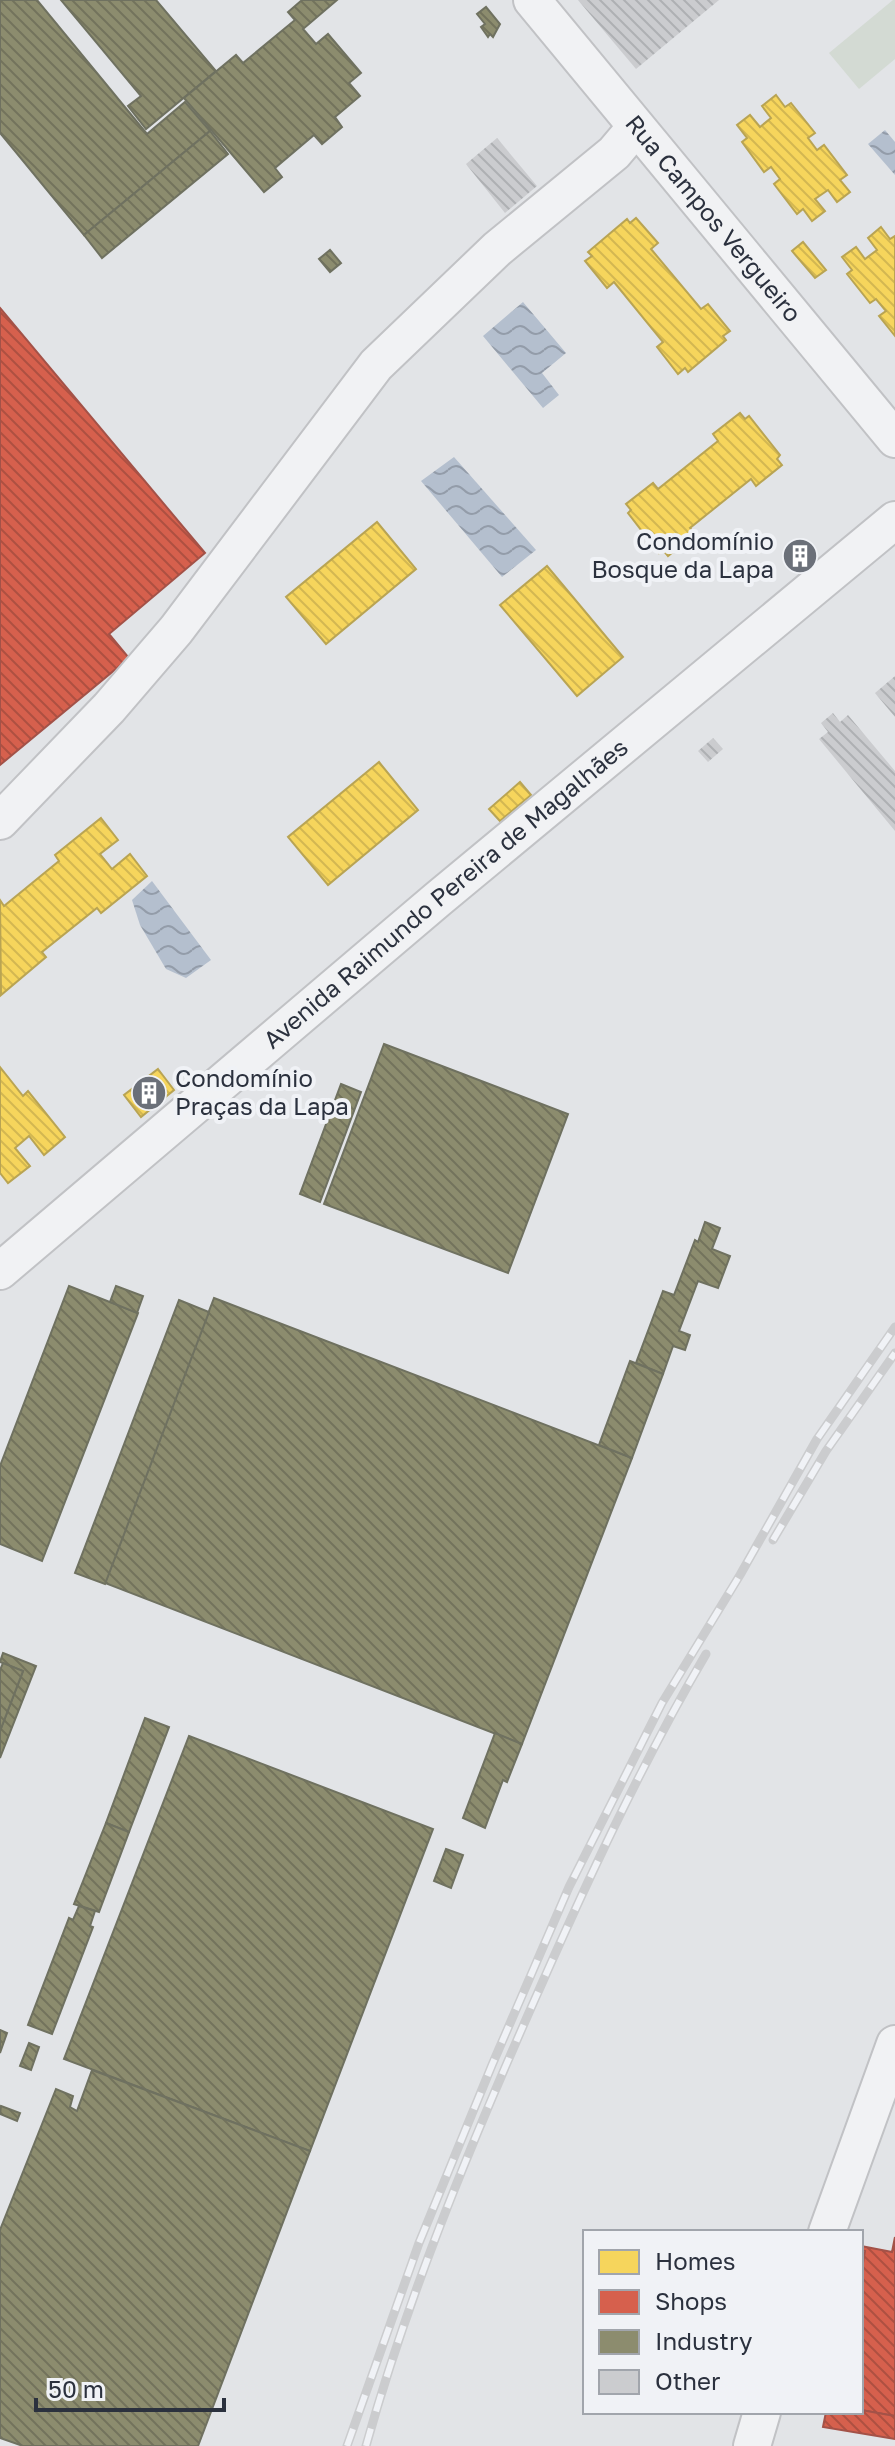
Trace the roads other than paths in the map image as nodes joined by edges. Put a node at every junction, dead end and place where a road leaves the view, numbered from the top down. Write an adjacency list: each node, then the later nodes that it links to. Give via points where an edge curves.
1 (532, 0): 2 (street, Rua Campos Vergueiro)
2 (636, 127): 3 (street, Rua Campos Vergueiro); 5 (street, via 614,153 497,249 376,365 176,630)
3 (895, 439)
4 (895, 520): 6 (street, Avenida Raimundo Pereira de Magalhães)
5 (0, 821)
6 (0, 1271)
7 (895, 2044): 8 (street)
8 (828, 2230)
9 (761, 2414): 10 (street)
10 (752, 2446)

